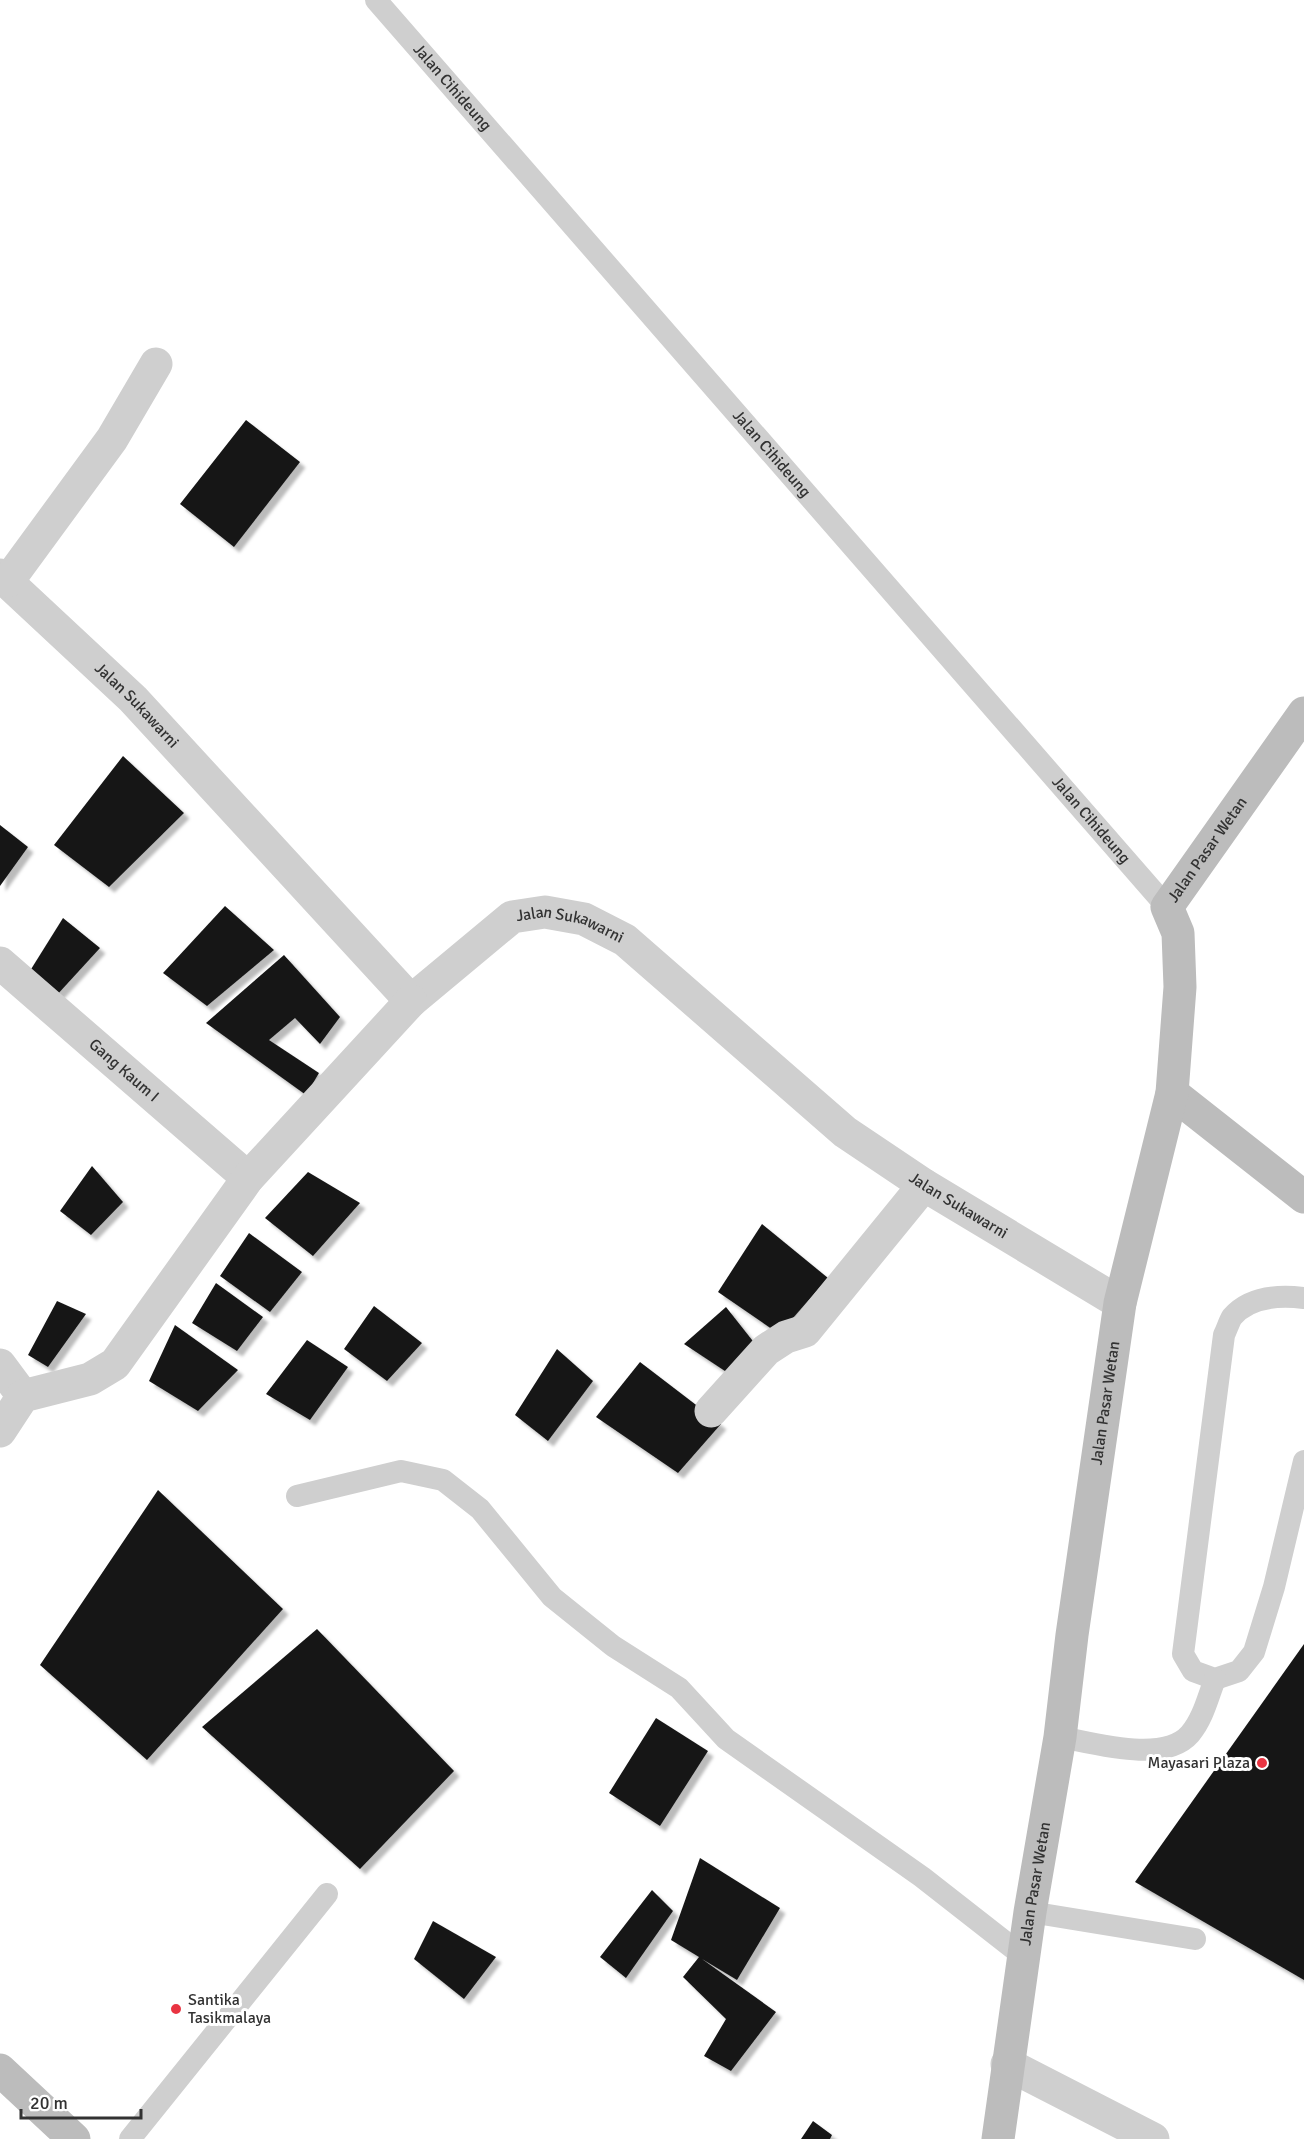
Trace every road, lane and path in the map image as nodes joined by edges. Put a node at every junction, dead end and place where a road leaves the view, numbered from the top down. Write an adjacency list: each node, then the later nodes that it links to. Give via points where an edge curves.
1 (376, 0): 5 (lane, Jalan Cihideung)
2 (156, 364): 3 (street, via 112,439)
3 (4, 578): 7 (street, Jalan Sukawarni, via 133,699)
4 (1304, 713): 5 (main road, Jalan Pasar Wetan)
5 (1167, 907): 8 (main road, Jalan Pasar Wetan, via 1178,933 1180,987)
6 (0, 963): 9 (street, Gang Kaum I)
7 (411, 1001): 9 (street); 10 (street, Jalan Sukawarni, via 512,917 545,912 584,919 625,940 845,1132)
8 (1172, 1093): 11 (main road); 13 (main road, Jalan Pasar Wetan)
9 (248, 1178): 15 (street, via 115,1364 90,1379)
10 (924, 1185): 13 (street, Jalan Sukawarni); 16 (street, via 805,1331 766,1350)
11 (1304, 1197)
12 (1304, 1298): 20 (lane, via 1261,1298 1232,1318 1224,1335 1183,1654 1193,1671)
13 (1120, 1303): 21 (main road, Jalan Pasar Wetan)
14 (0, 1365): 15 (street)
15 (23, 1396): 17 (street)
16 (711, 1411)
17 (0, 1431)
18 (1304, 1461): 20 (lane, via 1254,1652 1239,1671)
19 (297, 1496): 25 (lane, via 401,1471 443,1480 480,1509 552,1597 613,1646 679,1688 726,1739 922,1877)
20 (1215, 1679): 21 (lane, via 1189,1736 1167,1748 1140,1750)
21 (1060, 1737): 23 (main road, Jalan Pasar Wetan)
22 (327, 1894): 29 (lane)
23 (1030, 1912): 24 (lane); 25 (main road, Jalan Pasar Wetan)
24 (1195, 1940)
25 (1023, 1956): 26 (main road, Jalan Pasar Wetan)
26 (1007, 2064): 30 (main road, Jalan Pasar Wetan); 31 (street)
27 (0, 2070): 28 (main road)
28 (74, 2139)
29 (130, 2139)
30 (998, 2139)
31 (1153, 2139)

